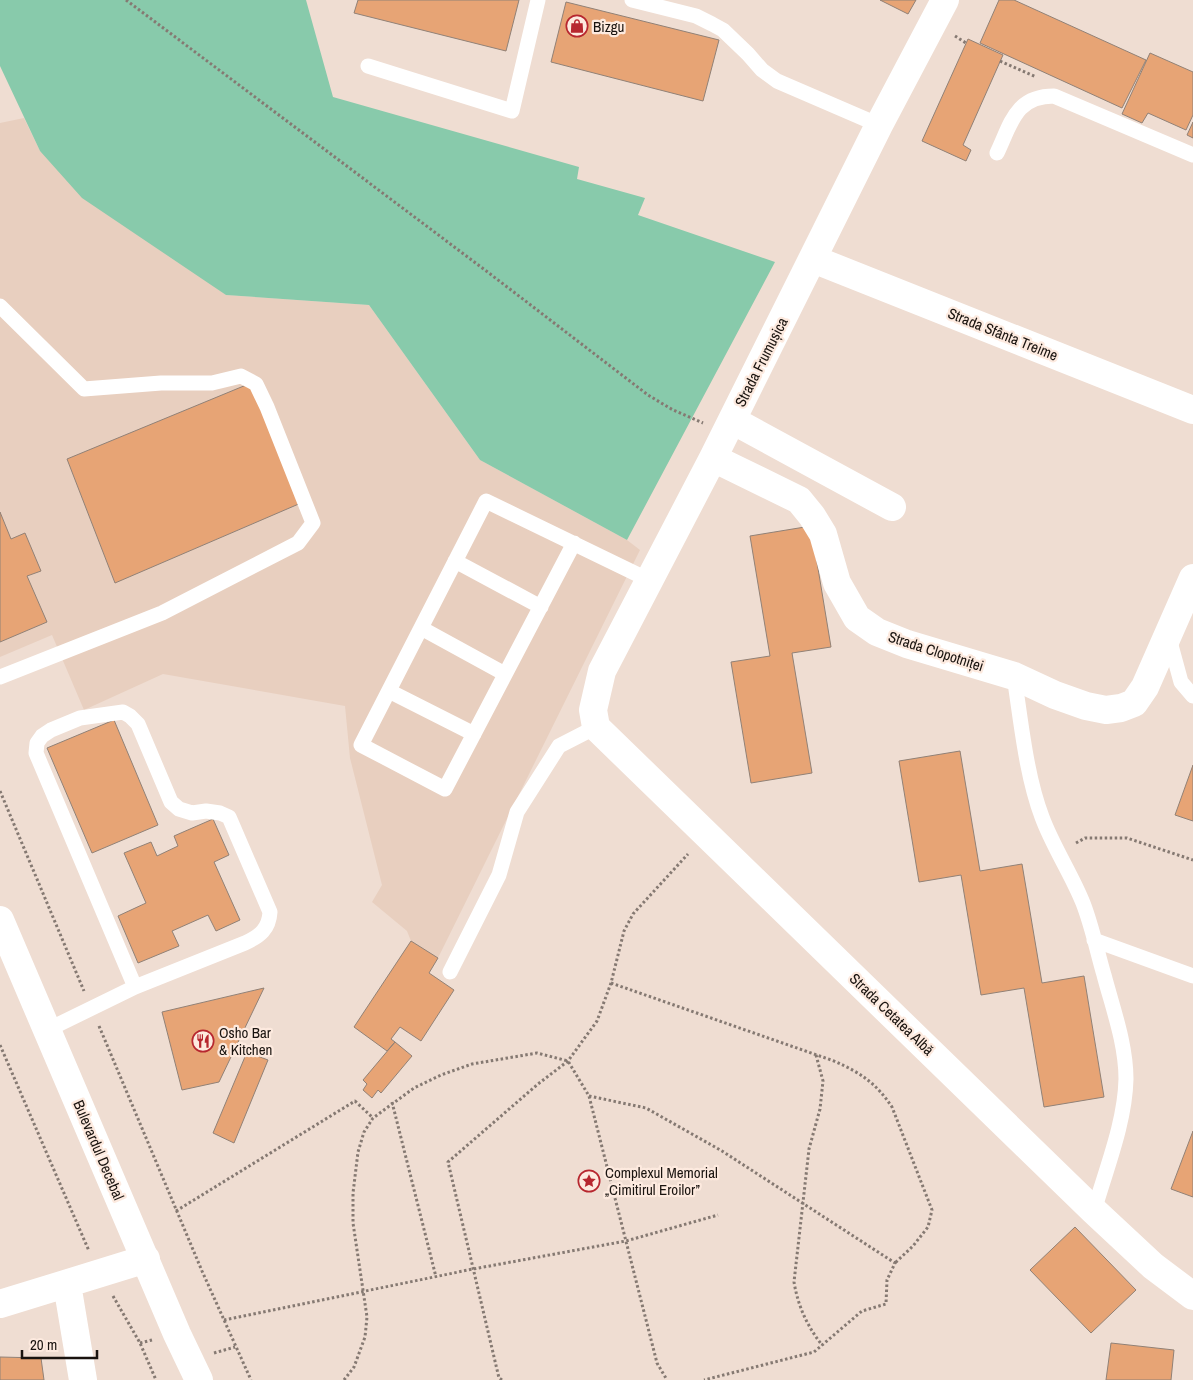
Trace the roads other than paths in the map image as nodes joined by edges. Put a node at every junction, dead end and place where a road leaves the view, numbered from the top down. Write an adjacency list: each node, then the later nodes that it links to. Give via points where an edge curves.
1 (538, 0): 4 (lane, via 512,111)
2 (632, 0): 5 (lane, via 696,16 712,24 777,82)
3 (945, 0): 5 (street, Strada Frumușica)
4 (368, 66)
5 (880, 125): 8 (street, Strada Frumușica)
6 (998, 153): 7 (lane, via 1018,110 1031,100 1054,96)
7 (1193, 155)
8 (813, 259): 10 (street, Strada Sfânta Treime); 11 (street, Strada Frumușica)
9 (0, 306): 23 (lane, via 84,389 212,383 241,376 256,384 313,523 298,543 162,613)
10 (1193, 410)
11 (728, 427): 12 (street, Strada Frumușica); 13 (street)
12 (713, 458): 16 (street, Strada Frumușica); 22 (street, Strada Clopotniței, via 799,500 823,534 837,583 857,618 877,632 907,644)
13 (892, 507)
14 (574, 544): 15 (lane, via 486,501); 16 (lane); 18 (lane)
15 (455, 561): 18 (lane); 19 (lane)
16 (649, 580): 26 (street, Strada Frumușica, via 602,671 592,710)
17 (1192, 581): 20 (street)
18 (540, 607): 21 (lane)
19 (421, 628): 21 (lane); 24 (lane)
20 (1168, 634): 22 (street, Strada Clopotniței, via 1145,687 1134,703 1121,708 1106,710 1086,706); 25 (lane, via 1181,682)
21 (505, 674): 27 (lane)
22 (1014, 676): 29 (lane, via 1036,800 1048,834 1083,904)
23 (0, 677)
24 (389, 691): 27 (lane); 27 (lane, via 361,745 445,789)
25 (1193, 696)
26 (596, 727): 30 (lane, via 559,746 517,812 499,875); 34 (street, Strada Cetatea Albă)
27 (474, 734)
28 (0, 920): 33 (street, Bulevardul Decebal)
29 (1094, 940): 31 (lane); 34 (lane, via 1122,1044 1126,1077 1125,1100 1117,1135)
30 (450, 972)
31 (1193, 976)
32 (135, 987): 32 (lane, via 36,753 36,743 51,730 80,718 123,712 138,724 171,802 192,813 206,811 229,817 270,912 270,922 258,937); 33 (lane)
33 (47, 1030): 35 (street, Bulevardul Decebal)
34 (1094, 1211): 37 (street, Strada Cetatea Albă, via 1153,1266)
35 (146, 1259): 36 (street); 40 (street, Bulevardul Decebal)
36 (67, 1284): 38 (street); 39 (street)
37 (1193, 1296)
38 (0, 1304)
39 (83, 1380)
40 (200, 1380)

